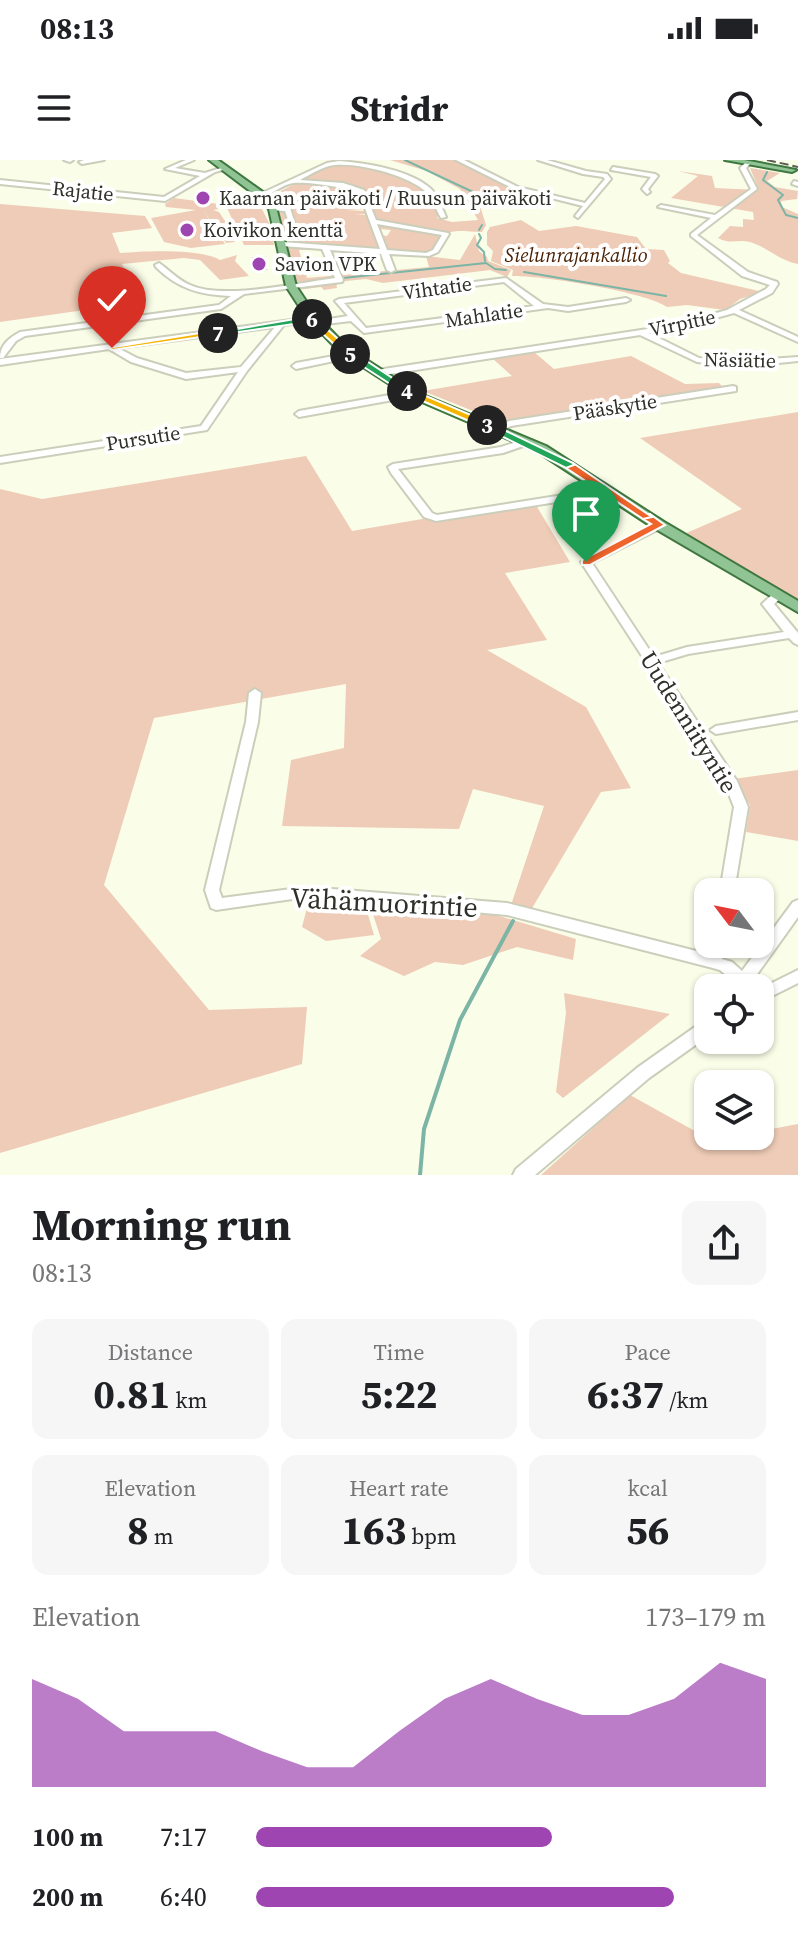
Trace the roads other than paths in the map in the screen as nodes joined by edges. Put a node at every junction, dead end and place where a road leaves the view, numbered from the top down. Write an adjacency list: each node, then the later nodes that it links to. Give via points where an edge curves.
1 (101, 160): 8 (street)
2 (191, 160): 13 (street, via 168,169)
3 (213, 160): 10 (main road)
4 (459, 160): 18 (street)
5 (541, 160): 14 (street)
6 (619, 160): 11 (street)
7 (729, 160): 9 (main road)
8 (82, 162)
9 (744, 162): 12 (main road); 25 (street, Virpitie, via 754,189)
10 (224, 169): 13 (street); 19 (main road)
11 (613, 169): 14 (street); 17 (street, via 655,176)
12 (795, 170)
13 (206, 175): 16 (street, Rajatie, via 165,199)
14 (605, 175): 21 (street, via 608,179)
15 (294, 181): 19 (street); 24 (street, via 334,163 401,176 429,190); 26 (street, via 362,191)
16 (0, 182)
17 (647, 192)
18 (533, 194): 20 (street); 21 (street)
19 (261, 195): 27 (main road, via 273,209)
20 (492, 204)
21 (587, 205): 23 (street)
22 (661, 207): 25 (street)
23 (578, 216)
24 (443, 217)
25 (714, 217): 36 (street, Virpitie, via 693,235 695,239 745,274 774,284)
26 (372, 221): 29 (street); 29 (street, via 446,234 432,254)
27 (282, 239): 28 (street); 32 (main road)
28 (325, 247): 29 (street); 32 (street, via 339,280)
29 (383, 251): 31 (street)
30 (159, 265): 33 (street, via 174,283 209,294)
31 (391, 270)
32 (291, 286): 33 (street); 38 (main road)
33 (239, 294): 46 (street, via 221,307 23,334)
34 (626, 300): 35 (street, Mahlatie, via 568,309)
35 (541, 307): 37 (street, Mahlatie, via 361,332); 37 (street, Vihtatie, via 512,281 503,280 339,301)
36 (733, 310): 41 (street, Virpitie); 42 (street)
37 (351, 316): 38 (street)
38 (315, 321): 39 (street); 45 (main road)
39 (281, 324): 44 (street); 50 (street, Pursutie)
40 (798, 329): 42 (street)
41 (640, 332): 47 (street, Näsiätie, via 697,360 741,364); 51 (street, Virpitie)
42 (787, 335): 43 (street)
43 (798, 340)
44 (112, 348): 48 (street); 50 (street, via 186,376)
45 (350, 355): 49 (street); 51 (main road)
46 (0, 356)
47 (798, 359)
48 (0, 362)
49 (296, 366)
50 (244, 369): 57 (street, Pursutie, via 204,428)
51 (377, 373): 53 (main road)
52 (733, 389): 55 (street, Pääskytie)
53 (412, 394): 54 (street); 55 (main road)
54 (299, 414)
55 (497, 429): 56 (main road)
56 (526, 442): 58 (main road); 58 (street, via 393,467 428,515 436,518)
57 (0, 460)
58 (607, 491): 59 (main road)
59 (659, 525): 60 (main road); 63 (street, Uudenniityntie, via 586,562)
60 (778, 595): 61 (main road); 62 (street, via 768,604)
61 (798, 607)
62 (795, 638): 63 (street, via 687,651)
63 (652, 661): 67 (street, Uudenniityntie, via 732,784 741,807)
64 (255, 693): 70 (street, Vähämuorintie, via 212,890 216,904 307,892 507,909)
65 (798, 716): 66 (street)
66 (716, 730)
67 (729, 878)
68 (798, 906): 72 (street)
69 (715, 958): 70 (street)
70 (714, 962): 71 (street)
71 (733, 974)
72 (754, 974)
73 (798, 976): 74 (street)
74 (774, 989)
75 (694, 1037): 76 (street, via 643,1073)
76 (532, 1172)

